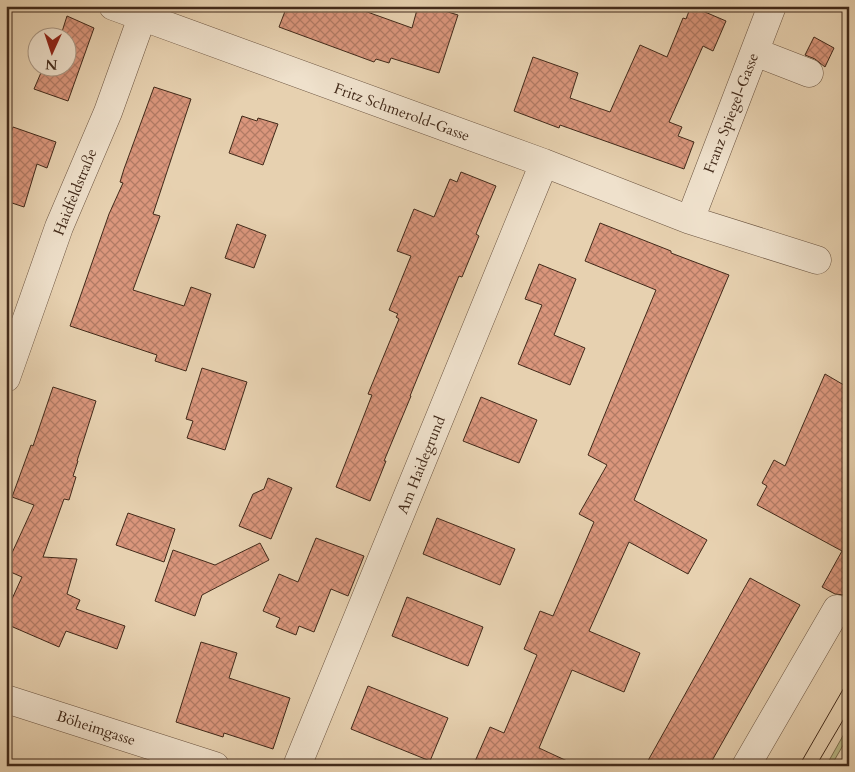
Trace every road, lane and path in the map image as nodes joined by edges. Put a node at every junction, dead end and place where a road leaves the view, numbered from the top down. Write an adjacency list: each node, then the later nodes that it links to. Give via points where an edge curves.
1 (113, 6): 3 (street, Fritz Schmerold-Gasse)
2 (772, 6): 4 (street, Franz Spiegel-Gasse)
3 (144, 11): 6 (street, Fritz Schmerold-Gasse); 9 (street, Haidfeldstraße, via 108,112)
4 (755, 52): 5 (street); 7 (street, Franz Spiegel-Gasse)
5 (809, 73)
6 (544, 163): 7 (street, Fritz Schmerold-Gasse); 14 (street, Am Haidegrund)
7 (690, 220): 8 (street, Fritz Schmerold-Gasse)
8 (817, 260)
9 (12, 342): 10 (street, Haidfeldstraße)
10 (6, 378)
11 (837, 609): 15 (street)
12 (6, 699): 13 (street, Böheimgasse)
13 (215, 766)
14 (297, 766)
15 (746, 766)

